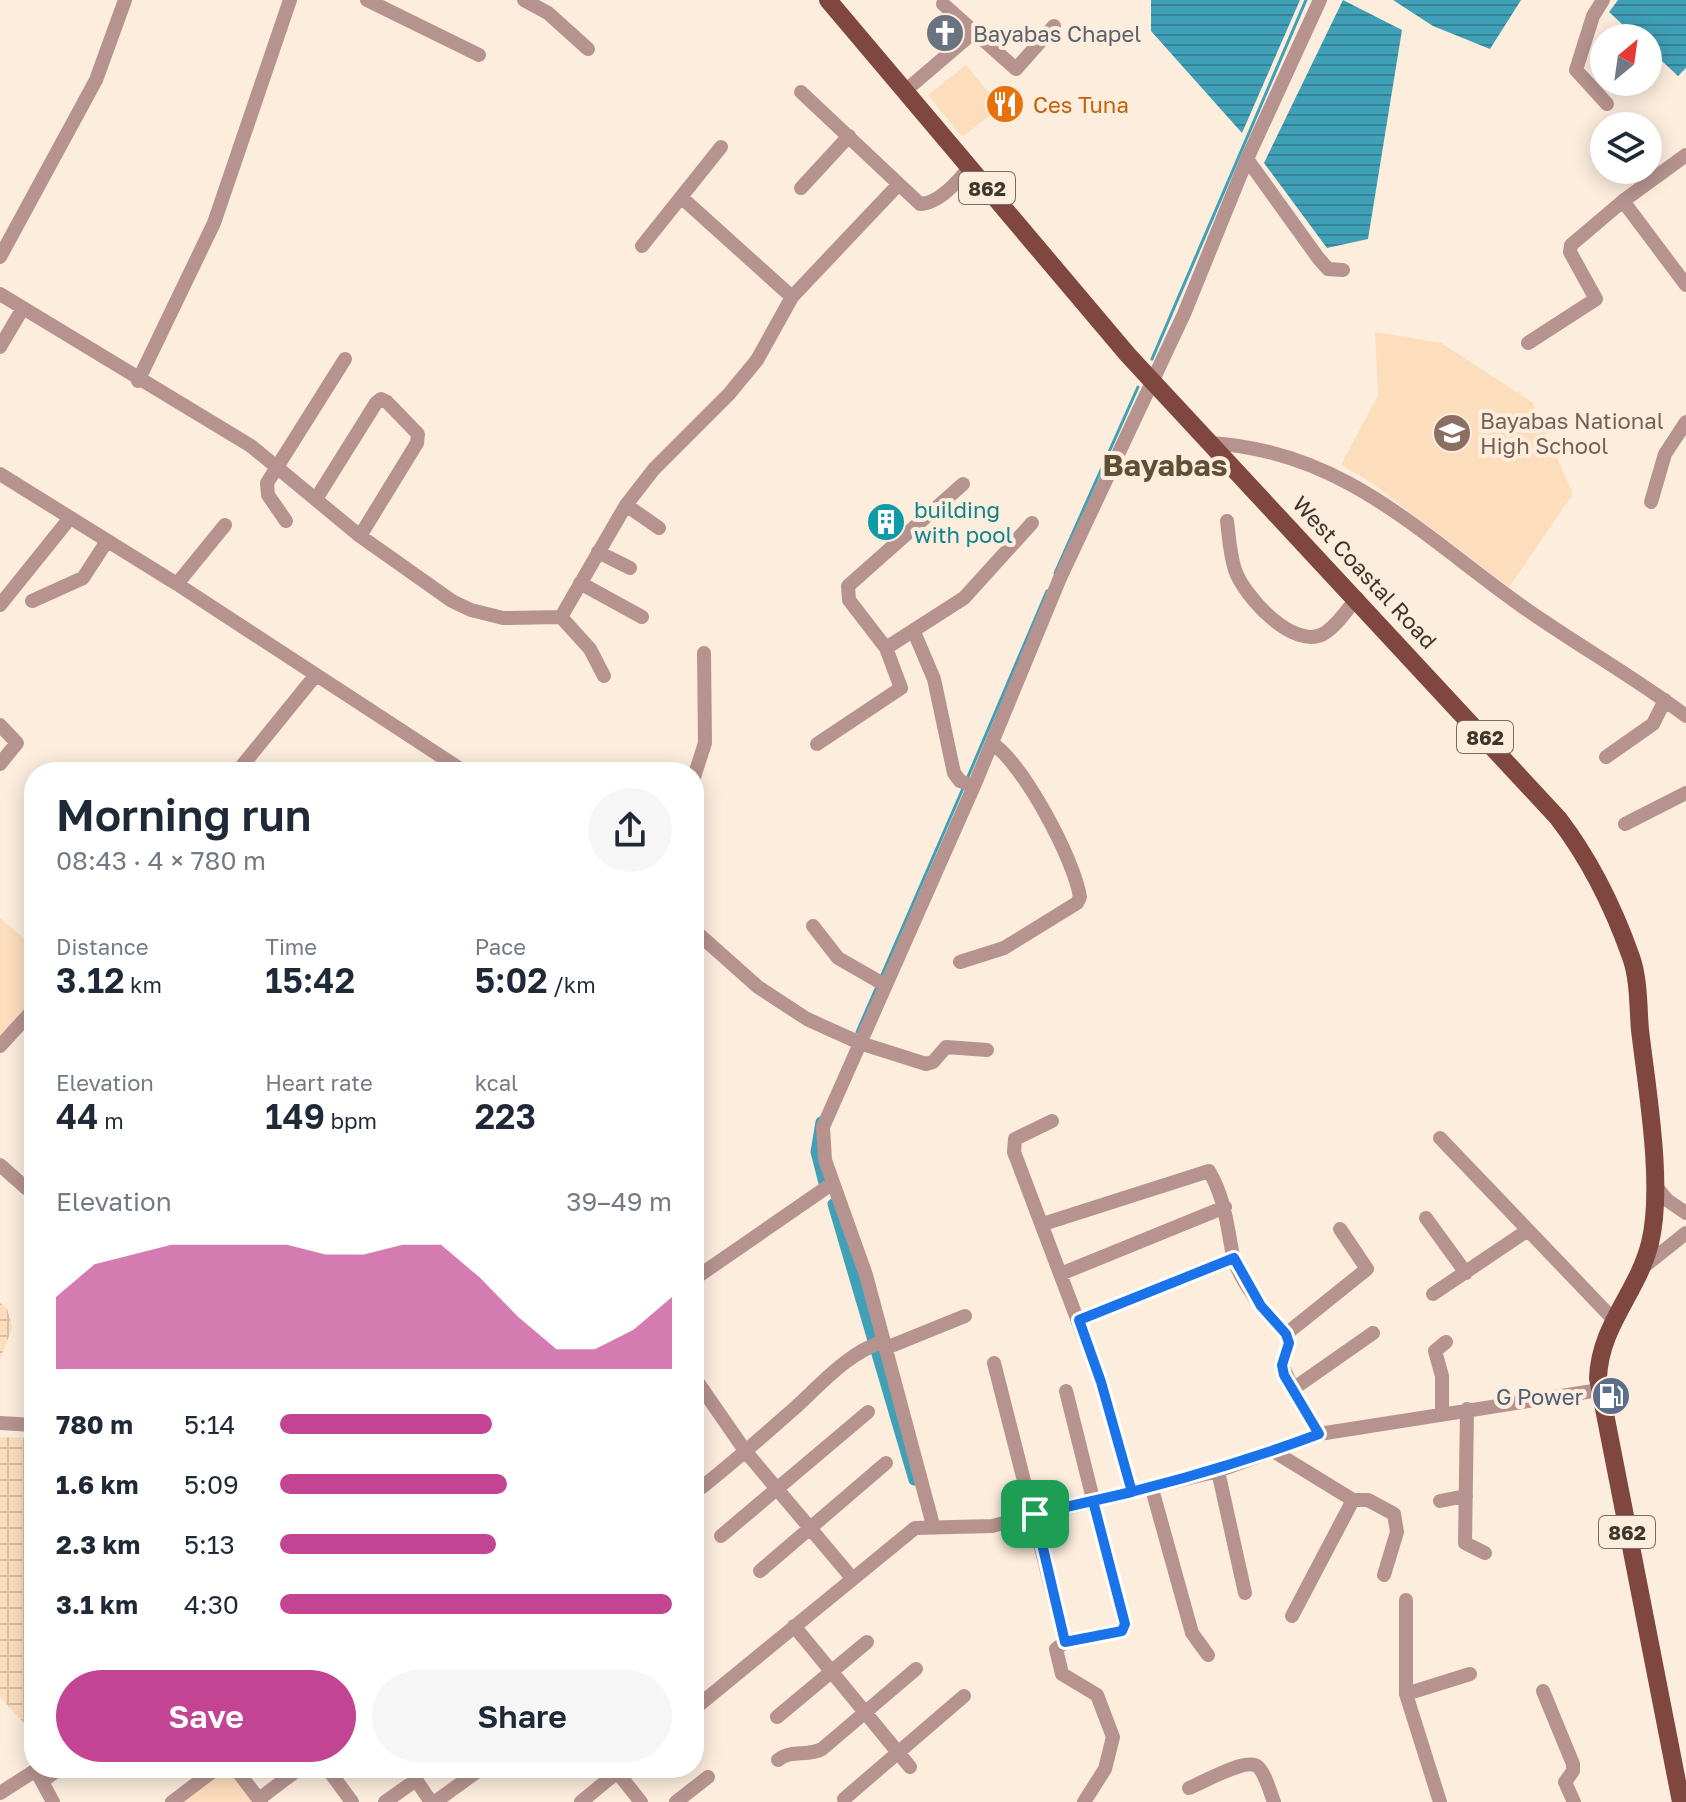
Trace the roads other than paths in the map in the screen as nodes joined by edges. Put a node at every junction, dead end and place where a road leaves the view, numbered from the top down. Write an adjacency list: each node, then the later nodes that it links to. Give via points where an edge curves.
1 (125, 0): 26 (street, via 96,80)
2 (290, 0): 36 (street, via 214,223)
3 (524, 0): 11 (street, via 548,13)
4 (828, 0): 13 (main road, West Coastal Road / 862)
5 (1320, 0): 19 (street)
6 (1603, 0): 15 (street, via 1576,70)
7 (373, 1): 12 (street)
8 (943, 4): 10 (street)
9 (1054, 26): 10 (street, via 1016,69)
10 (974, 32): 13 (street)
11 (588, 49)
12 (479, 55)
13 (905, 91): 20 (main road, West Coastal Road / 862)
14 (801, 92): 16 (street)
15 (1607, 104)
16 (849, 136): 21 (street); 22 (street)
17 (721, 147): 23 (street)
18 (1686, 155): 24 (street)
19 (1247, 159): 27 (street, via 1319,259 1328,269); 35 (street, via 1184,314)
20 (969, 167): 21 (street, via 960,180 924,205); 35 (main road, West Coastal Road / 862)
21 (897, 186): 30 (street)
22 (801, 188)
23 (681, 197): 25 (street); 30 (street)
24 (1623, 201): 28 (street); 32 (street, via 1570,247 1595,301)
25 (642, 246)
26 (0, 257)
27 (1343, 270)
28 (1686, 285)
29 (0, 294): 31 (street)
30 (792, 297): 44 (street, via 757,360)
31 (23, 308): 33 (street); 36 (street)
32 (1528, 343)
33 (0, 347)
34 (345, 359): 39 (street)
35 (1150, 379): 38 (main road, West Coastal Road / 862); 70 (street)
36 (138, 381): 39 (street)
37 (1686, 422): 43 (street, via 1667,449)
38 (1210, 443): 57 (main road, West Coastal Road / 862); 67 (street, via 1289,457 1351,482 1563,635)
39 (277, 464): 42 (street); 46 (street, via 267,483 268,495)
40 (0, 474): 45 (street)
41 (963, 484): 63 (street, via 848,586 849,600)
42 (316, 499): 51 (street); 51 (street, via 376,403 387,402 418,434 417,443)
43 (1651, 502)
44 (626, 505): 50 (street); 53 (street)
45 (70, 518): 52 (street); 59 (street)
46 (286, 521)
47 (1227, 521): 57 (street, via 1241,582 1256,602 1298,636 1325,633)
48 (1032, 523): 62 (street, via 964,598)
49 (225, 525): 56 (street)
50 (659, 528)
51 (360, 536): 60 (street, via 471,610 503,618)
52 (107, 541): 56 (street); 58 (street, via 83,578)
53 (598, 552): 54 (street); 55 (street)
54 (630, 568)
55 (580, 583): 60 (street); 61 (street)
56 (177, 584): 65 (street)
57 (1357, 598): 92 (main road, West Coastal Road / 862, via 1558,818 1607,895 1633,961)
58 (32, 601)
59 (0, 605)
60 (561, 617): 66 (street, via 590,649)
61 (642, 617)
62 (914, 632): 63 (street); 77 (street, via 934,679 954,773)
63 (886, 648): 71 (street, via 901,688)
64 (704, 653): 75 (street, via 705,743)
65 (315, 676): 73 (street); 74 (street)
66 (604, 676)
67 (1665, 700): 68 (street); 72 (street, via 1653,724)
68 (1686, 716)
69 (0, 725): 76 (street, via 17,743)
70 (992, 743): 77 (street); 82 (street, via 1023,774 1043,808 1080,897 1004,948)
71 (817, 744)
72 (1606, 757)
73 (245, 762)
74 (449, 762)
75 (699, 762)
76 (0, 764)
77 (967, 784): 83 (street)
78 (1686, 793): 79 (street)
79 (1625, 824)
80 (813, 926): 83 (street, via 838,958)
81 (704, 938): 85 (street, via 780,1003)
82 (960, 962)
83 (879, 983): 85 (street)
84 (24, 1020): 86 (street)
85 (860, 1043): 87 (street, via 926,1064 946,1047); 91 (street, via 821,1136)
86 (0, 1046)
87 (987, 1050)
88 (1052, 1121): 97 (street, via 1019,1134 1013,1144)
89 (1440, 1138): 99 (street)
90 (0, 1165): 93 (street)
91 (833, 1183): 103 (street); 113 (street, via 856,1240)
92 (1654, 1184): 95 (street); 102 (main road, West Coastal Road / 862, via 1652,1231)
93 (24, 1186)
94 (1225, 1207): 97 (street, via 1208,1171); 101 (street); 104 (street)
95 (1686, 1213)
96 (1426, 1218): 105 (street)
97 (1043, 1224): 104 (street)
98 (1340, 1229): 111 (street, via 1366,1271)
99 (1528, 1230): 105 (street); 108 (street)
100 (1686, 1233): 102 (street)
101 (1234, 1258): 109 (street); 111 (street, via 1261,1306)
102 (1641, 1269): 108 (main road, 862)
103 (704, 1272)
104 (1063, 1273): 109 (street)
105 (1466, 1273): 106 (street)
106 (1433, 1294)
107 (965, 1316): 113 (street)
108 (1613, 1319): 116 (main road, 862, via 1600,1352)
109 (1079, 1320): 132 (street)
110 (1373, 1333): 115 (street)
111 (1286, 1334): 115 (street, via 1289,1343 1282,1365)
112 (1446, 1342): 121 (street, via 1435,1351 1442,1376)
113 (880, 1344): 126 (street, via 834,1371); 138 (street)
114 (994, 1363): 137 (street)
115 (1293, 1389): 124 (street)
116 (1599, 1390): 119 (street); 194 (main road, 862)
117 (704, 1391): 126 (street)
118 (1066, 1391): 135 (street)
119 (1467, 1409): 121 (street); 133 (street)
120 (868, 1412): 131 (street)
121 (1442, 1413): 124 (street)
122 (0, 1423): 123 (street)
123 (24, 1424)
124 (1319, 1434): 125 (street)
125 (1273, 1451): 128 (street); 134 (street)
126 (746, 1452): 129 (street); 131 (street)
127 (886, 1463): 139 (street)
128 (1218, 1471): 130 (street); 145 (street)
129 (704, 1485)
130 (1152, 1489): 132 (street); 151 (street, via 1192,1633)
131 (779, 1491): 139 (street); 140 (street)
132 (1132, 1492): 135 (street)
133 (1466, 1496): 136 (street); 141 (street, via 1465,1543)
134 (1353, 1500): 143 (street, via 1368,1500 1394,1514 1397,1532); 147 (street)
135 (1093, 1501): 137 (street); 150 (street, via 1125,1627)
136 (1440, 1501)
137 (1035, 1514): 138 (street, via 980,1528); 150 (street)
138 (933, 1525): 144 (street, via 907,1532)
139 (810, 1528): 142 (street); 144 (street)
140 (721, 1536)
141 (1485, 1553)
142 (760, 1571)
143 (1384, 1575)
144 (852, 1578): 148 (street)
145 (1245, 1593)
146 (1406, 1600): 156 (street)
147 (1292, 1616)
148 (794, 1626): 153 (street); 158 (street)
149 (867, 1642): 153 (street)
150 (1065, 1642): 190 (street, via 1055,1654 1061,1672 1097,1695 1113,1737 1105,1769)
151 (1208, 1655)
152 (916, 1669): 159 (street)
153 (832, 1673): 159 (street); 160 (street)
154 (1470, 1674): 156 (street)
155 (1543, 1691): 193 (street, via 1573,1764 1565,1782)
156 (1406, 1694): 192 (street)
157 (964, 1696): 161 (street)
158 (704, 1701)
159 (865, 1713): 161 (street); 162 (street, via 816,1753 790,1753)
160 (777, 1717)
161 (898, 1751): 163 (street); 180 (street)
162 (778, 1760)
163 (910, 1767)
164 (24, 1777): 179 (street)
165 (708, 1777): 189 (street)
166 (40, 1778): 177 (street)
167 (47, 1778): 177 (street)
168 (204, 1778): 183 (street)
169 (243, 1778): 181 (street)
170 (288, 1778): 181 (street)
171 (334, 1778): 184 (street)
172 (408, 1778): 185 (street)
173 (415, 1778): 186 (street)
174 (467, 1778): 186 (street)
175 (610, 1778): 187 (street)
176 (625, 1778): 188 (street)
177 (43, 1781): 182 (street)
178 (1189, 1788): 191 (street, via 1252,1764 1260,1769)
179 (0, 1793)
180 (844, 1799)
181 (260, 1801)
182 (53, 1802)
183 (172, 1802)
184 (352, 1802)
185 (385, 1802)
186 (433, 1802)
187 (581, 1802)
188 (641, 1802)
189 (676, 1802)
190 (1084, 1802)
191 (1274, 1802)
192 (1440, 1802)
193 (1574, 1802)
194 (1681, 1802)

